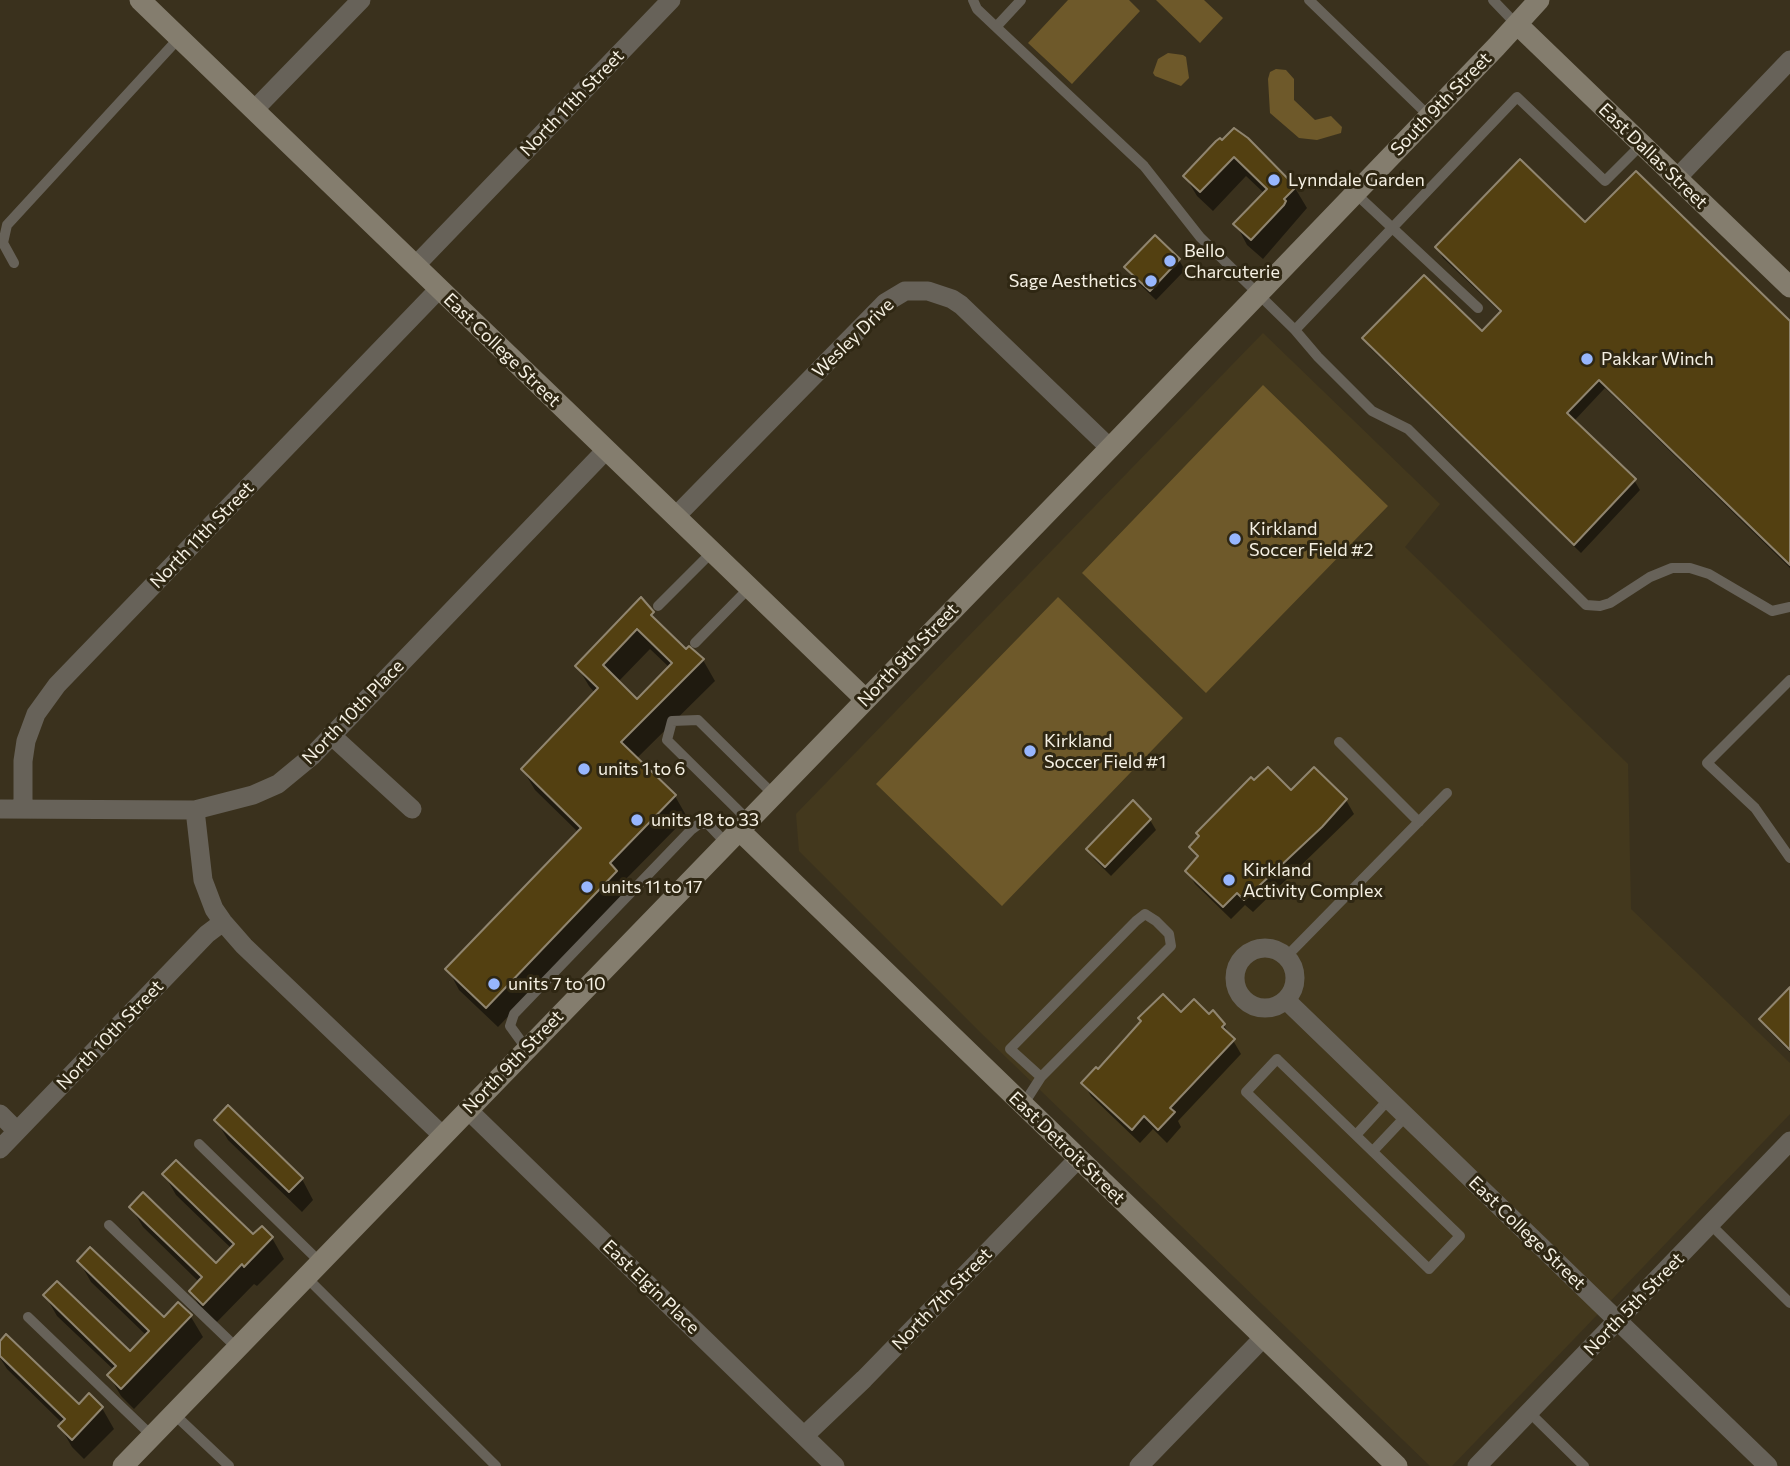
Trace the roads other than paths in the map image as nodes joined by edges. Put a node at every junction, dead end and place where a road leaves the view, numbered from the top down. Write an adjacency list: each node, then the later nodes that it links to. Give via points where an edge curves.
1 (140, 0): 11 (street, East College Street)
2 (361, 0): 13 (street)
3 (671, 0): 20 (street, North 11th Street)
4 (973, 0): 10 (lane)
5 (1021, 0): 10 (lane)
6 (1309, 0): 14 (lane)
7 (1493, 0): 9 (lane)
8 (1539, 0): 9 (street, South 9th Street)
9 (1517, 24): 14 (street, South 9th Street); 15 (street, East Dallas Street)
10 (996, 27): 23 (lane, via 1144,166 1200,237)
11 (180, 38): 13 (street, East College Street); 19 (lane, via 7,225 3,243)
12 (1790, 60): 16 (street)
13 (254, 110): 20 (street, East College Street)
14 (1429, 116): 17 (street, South 9th Street)
15 (1642, 144): 16 (street, East Dallas Street); 18 (lane, via 1605,181 1517,97)
16 (1677, 178): 21 (street, East Dallas Street)
17 (1355, 193): 18 (lane); 23 (street, South 9th Street)
18 (1392, 228): 24 (lane); 25 (lane)
19 (14, 263)
20 (415, 266): 22 (street, East College Street)
21 (1790, 287)
22 (439, 289): 27 (street, East College Street); 40 (street, North 11th Street, via 57,685 36,714 26,741)
23 (1257, 293): 25 (lane); 26 (street, South 9th Street)
24 (1478, 309)
25 (1295, 330): 32 (lane, via 1372,411 1408,429 1586,605 1610,603 1650,577 1672,568 1690,568 1709,574 1772,611)
26 (1110, 448): 28 (street, Wesley Drive, via 961,305 928,291 905,291 884,303); 35 (street, North 9th Street)
27 (606, 450): 28 (street, East College Street); 36 (street, North 10th Place)
28 (675, 517): 29 (street, East College Street)
29 (712, 552): 30 (street, East College Street); 31 (lane)
30 (749, 588): 33 (lane); 35 (street, East College Street)
31 (657, 606)
32 (1790, 607)
33 (695, 643)
34 (1790, 680): 46 (lane, via 1707,763 1755,808)
35 (865, 699): 39 (street, North 9th Street)
36 (331, 735): 42 (street); 43 (street, North 10th Place, via 301,767 265,791)
37 (1339, 742): 44 (lane)
38 (1447, 793): 44 (lane)
39 (773, 794): 45 (street, North 9th Street); 45 (lane, via 698,720 672,721 667,740)
40 (23, 808): 41 (street, North 10th Place); 43 (street, North 10th Place)
41 (0, 809)
42 (412, 809)
43 (195, 810): 47 (street, via 203,880)
44 (1419, 821): 48 (lane)
45 (738, 831): 50 (street, North 9th Street); 50 (lane, via 699,824 682,840 514,1014 510,1026); 53 (street, East Detroit Street)
46 (1790, 858)
47 (223, 922): 57 (street, North 10th Street); 58 (street)
48 (1286, 957): 49 (street, via 1293,965 1295,984); 49 (street, via 1271,948 1252,951 1235,975 1241,995 1257,1007 1277,1006)
49 (1286, 1000): 52 (street, East College Street)
50 (526, 1048): 54 (street, North 9th Street)
51 (1041, 1077): 51 (lane, via 1171,946 1169,934 1156,921 1145,914 1136,920 1010,1049); 53 (lane)
52 (1389, 1099): 56 (street, East College Street); 59 (lane)
53 (1023, 1106): 64 (street, East Detroit Street)
54 (467, 1109): 58 (street, North 9th Street); 76 (street, East Elgin Place)
55 (0, 1114): 57 (street)
56 (1406, 1116): 63 (lane); 70 (street, East College Street)
57 (18, 1131): 62 (street, North 10th Street)
58 (442, 1135): 67 (street, North 9th Street)
59 (1356, 1135): 63 (lane); 63 (lane, via 1278,1059 1246,1092 1429,1269 1460,1236)
60 (1790, 1140): 65 (street, North 5th Street)
61 (198, 1144): 67 (lane)
62 (0, 1149)
63 (1373, 1151)
64 (1078, 1159): 71 (street, East Detroit Street); 76 (street, North 7th Street)
65 (1710, 1224): 68 (lane); 70 (street, North 5th Street)
66 (109, 1225): 72 (lane)
67 (313, 1270): 72 (street, North 9th Street); 79 (lane)
68 (1790, 1303)
69 (27, 1317): 75 (lane)
70 (1618, 1321): 73 (street, North 5th Street); 85 (street, East College Street)
71 (1264, 1337): 81 (street); 82 (street, East Detroit Street)
72 (237, 1348): 74 (street, North 9th Street)
73 (1529, 1412): 83 (street, North 5th Street); 84 (lane)
74 (173, 1414): 75 (street, North 9th Street); 78 (lane)
75 (153, 1436): 77 (street, North 9th Street)
76 (804, 1436): 80 (street, East Elgin Place)
77 (123, 1466)
78 (229, 1466)
79 (496, 1466)
80 (835, 1466)
81 (1139, 1466)
82 (1397, 1466)
83 (1477, 1466)
84 (1584, 1466)
85 (1768, 1466)

